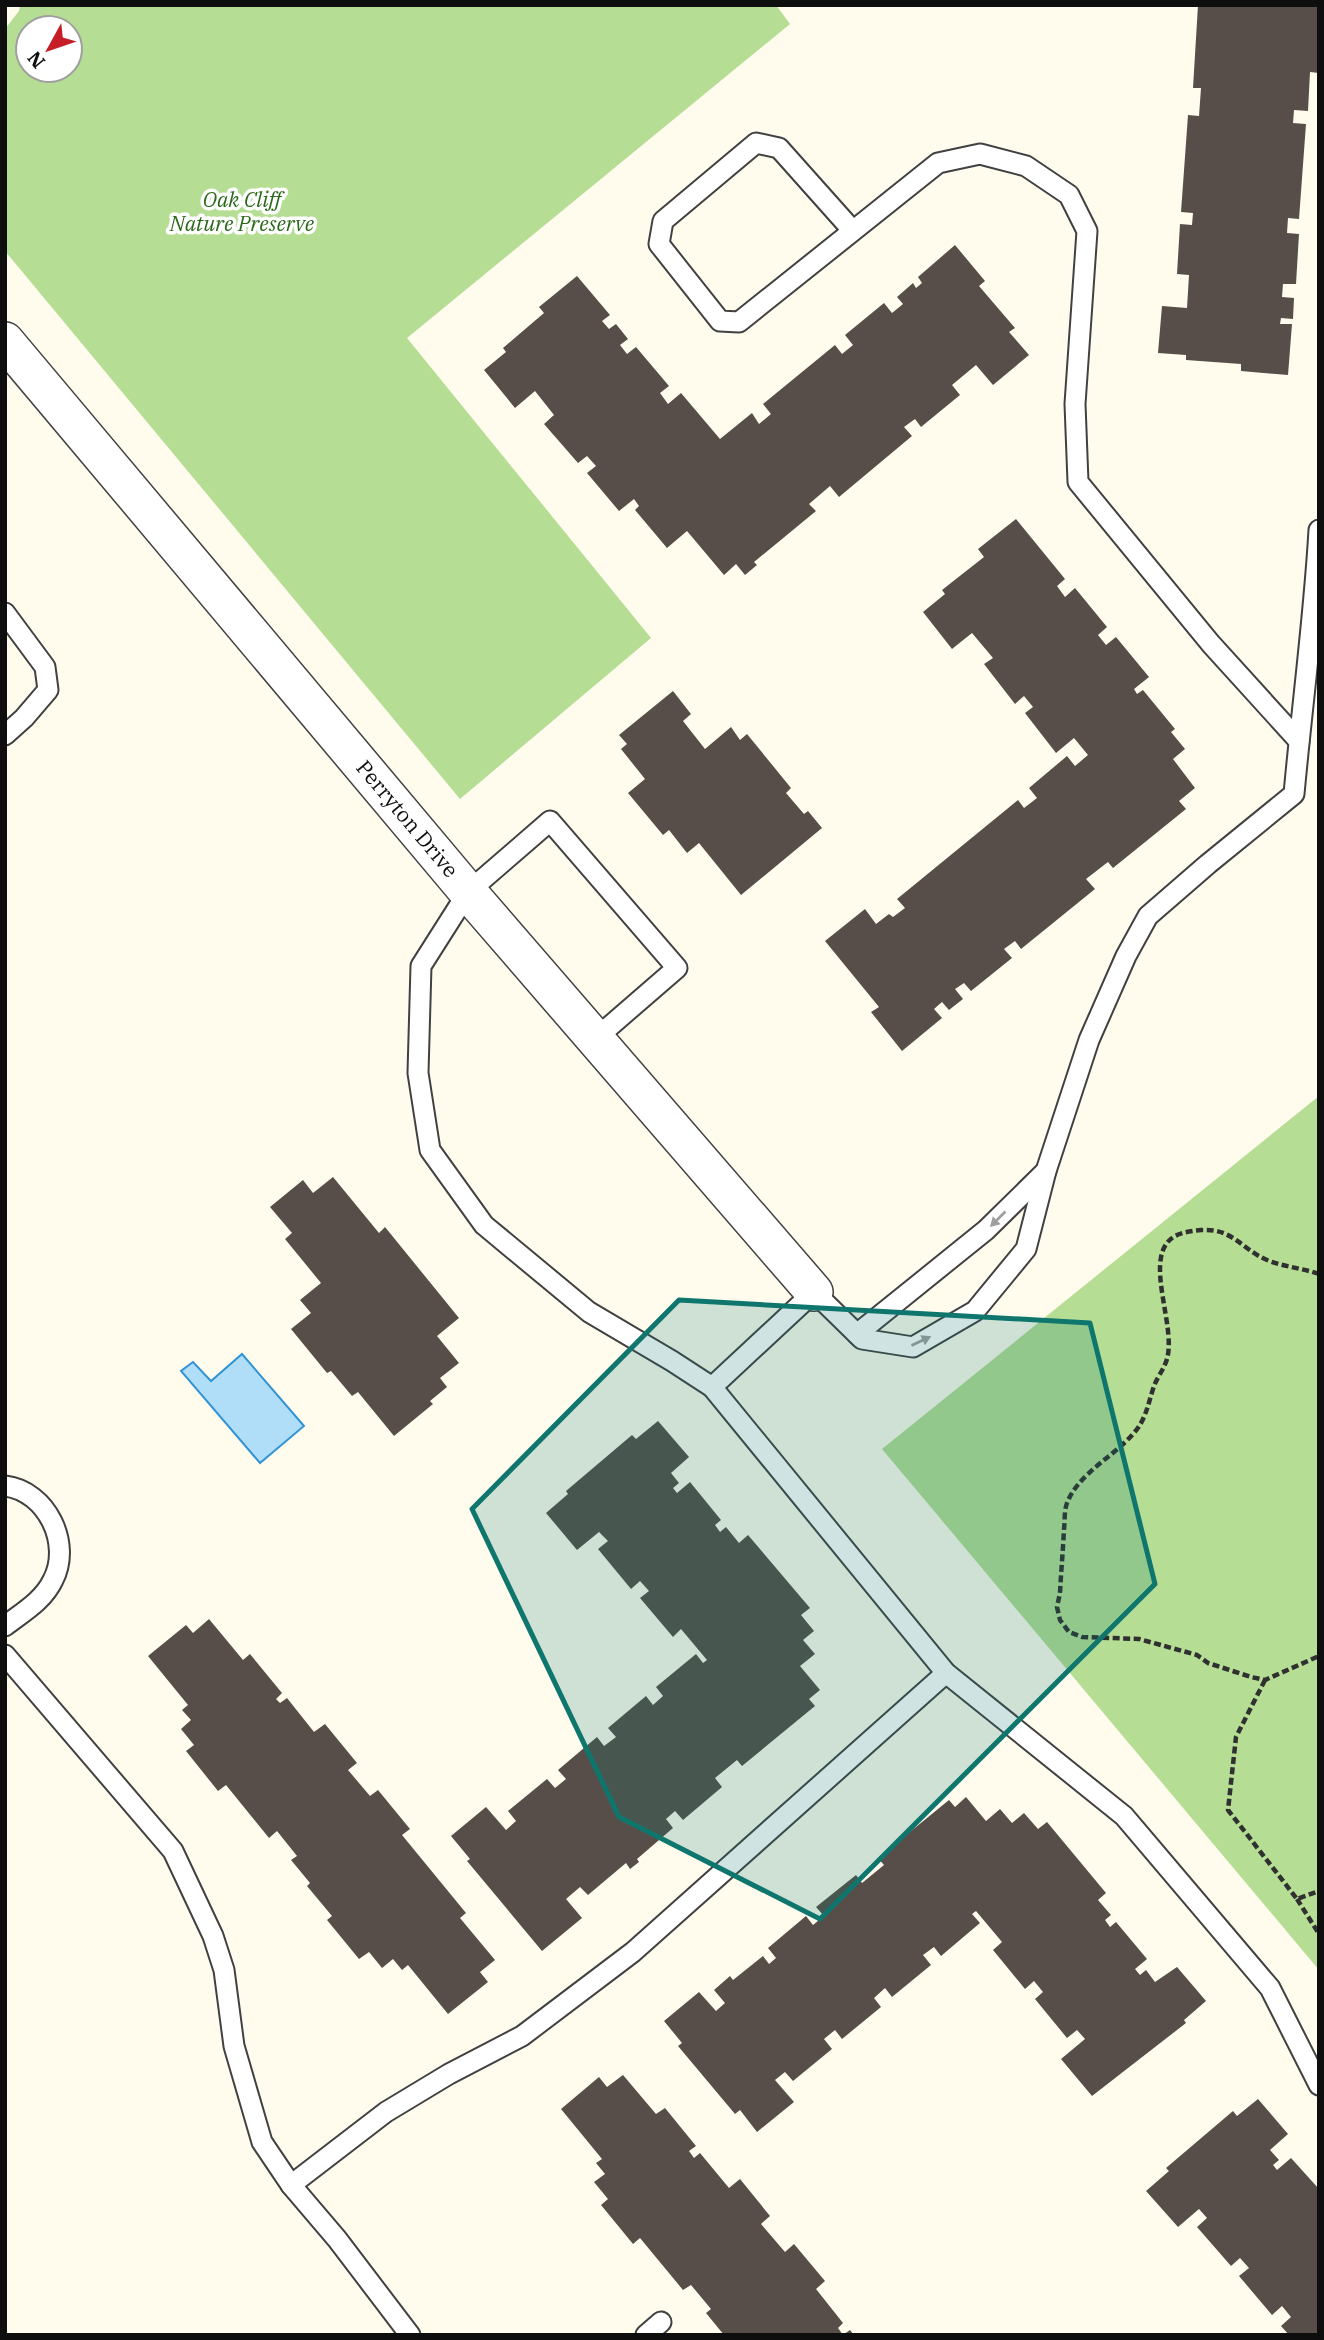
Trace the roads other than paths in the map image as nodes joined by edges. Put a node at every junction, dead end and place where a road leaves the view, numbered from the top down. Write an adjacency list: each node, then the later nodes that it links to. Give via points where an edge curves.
1 (853, 231): 1 (lane, via 740,322 720,321 659,244 663,221 756,144 779,148); 6 (lane, via 938,163 980,155 1026,166 1069,195 1087,231 1075,404 1077,482 1211,644)
2 (5, 341): 7 (street, Perryton Drive)
3 (1319, 530): 6 (lane)
4 (5, 613): 5 (lane, via 45,667 48,690)
5 (5, 735)
6 (1299, 741): 9 (lane, via 1294,794 1148,916 1089,1040)
7 (468, 891): 8 (street, Perryton Drive); 8 (lane, via 550,821 677,968); 12 (lane, via 421,966 418,1073 430,1150 484,1225 590,1312)
8 (595, 1039): 10 (street, Perryton Drive)
9 (1046, 1171): 11 (lane, one-way to 11, via 986,1230); 11 (lane, one-way to 9, via 862,1339 913,1347 975,1311 1026,1249)
10 (814, 1292): 11 (lane); 12 (lane)
11 (857, 1334)
12 (712, 1387): 16 (lane)
13 (5, 1486): 14 (lane, via 32,1497 48,1513 58,1534 60,1557 42,1598)
14 (5, 1626)
15 (5, 1655): 18 (lane, via 173,1851 214,1936 224,1970 234,2046 262,2142)
16 (946, 1674): 17 (lane, via 1124,1816 1270,1988); 18 (lane, via 633,1952 522,2036 386,2112)
17 (1319, 2085)
18 (291, 2185): 19 (lane)
19 (410, 2335)

